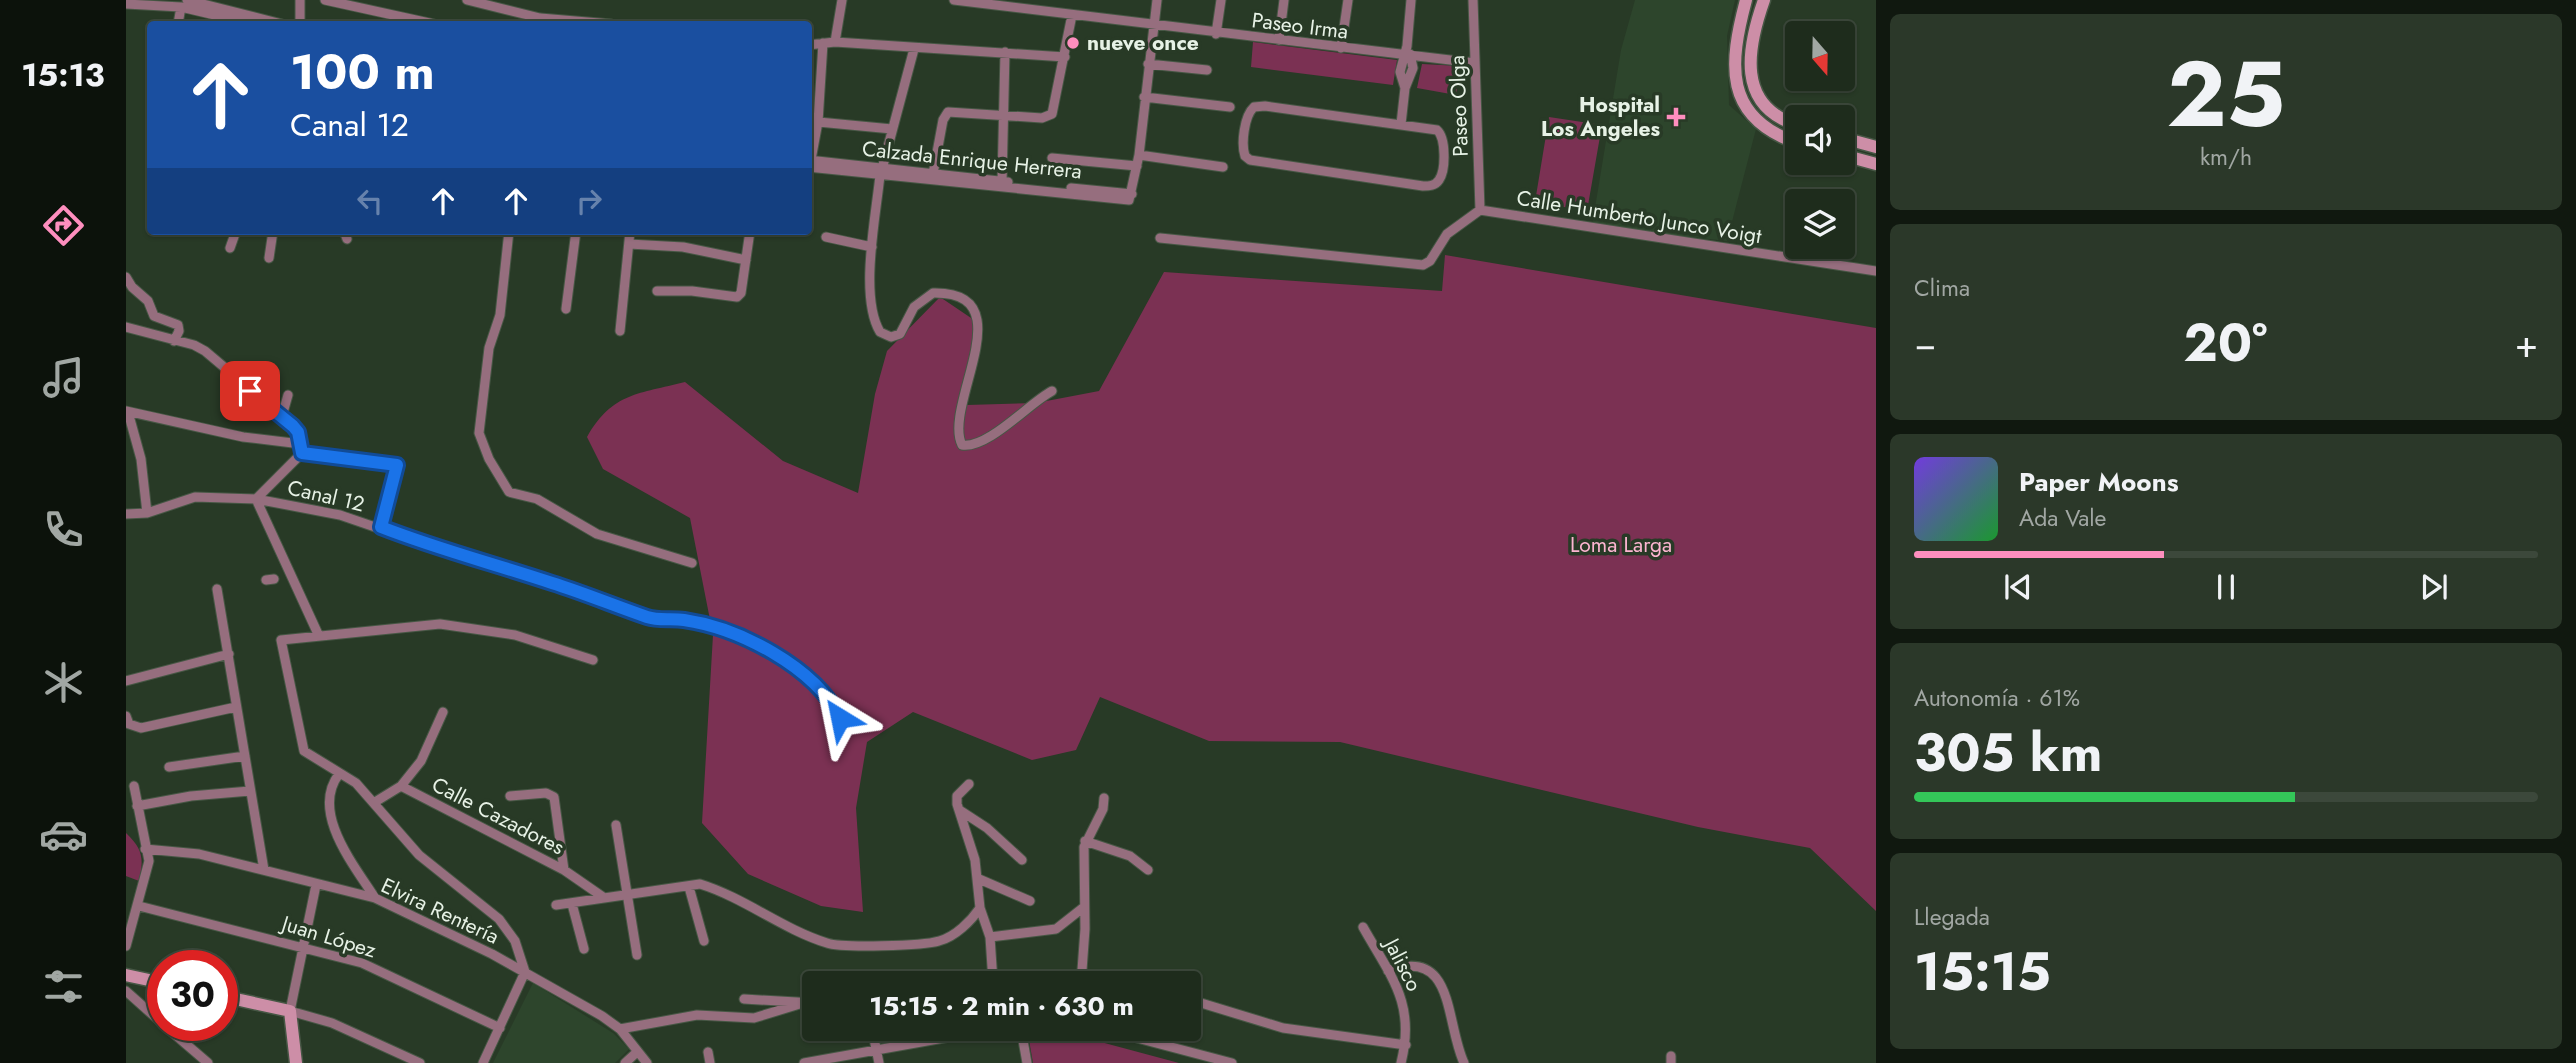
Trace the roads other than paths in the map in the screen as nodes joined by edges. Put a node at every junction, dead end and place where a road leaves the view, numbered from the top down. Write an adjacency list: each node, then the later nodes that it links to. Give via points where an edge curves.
1 (300, 0): 20 (street)
2 (325, 0): 21 (street)
3 (467, 0): 22 (street, via 540,18)
4 (842, 0): 26 (street)
5 (954, 0): 16 (street, Paseo Irma)
6 (1157, 0): 23 (street)
7 (1220, 0): 24 (street)
8 (1284, 0): 25 (street)
9 (1348, 0): 29 (street)
10 (1411, 0): 32 (street)
11 (1473, 0): 34 (street, Paseo Olga)
12 (1746, 0): 44 (street, via 1734,50 1737,90 1763,125)
13 (1764, 0): 40 (street, via 1751,43 1753,83 1771,113)
14 (184, 3): 15 (street); 17 (street); 18 (street); 19 (street)
15 (126, 4)
16 (1072, 15): 23 (street, Paseo Irma); 33 (street)
17 (179, 21)
18 (243, 21)
19 (268, 21)
20 (300, 21)
21 (420, 21)
22 (576, 21)
23 (1153, 26): 24 (street, Paseo Irma); 35 (street)
24 (1216, 34): 25 (street, Paseo Irma)
25 (1279, 40): 29 (street, Paseo Irma)
26 (835, 42): 27 (street); 30 (street)
27 (823, 43): 28 (street); 41 (street)
28 (812, 44)
29 (1341, 48): 32 (street, Paseo Irma)
30 (914, 49): 31 (street); 43 (street)
31 (1005, 52): 33 (street); 39 (street)
32 (1407, 53): 34 (street, Paseo Irma); 42 (street, via 1400,72 1405,89)
33 (1065, 57): 39 (street, via 1052,114)
34 (1475, 63): 58 (street, Paseo Olga)
35 (1148, 64): 36 (street); 37 (street)
36 (1207, 70)
37 (1144, 97): 38 (street); 47 (street)
38 (1230, 107)
39 (1004, 117): 55 (street, via 948,112); 56 (street)
40 (1785, 119)
41 (813, 121): 43 (street)
42 (1401, 124): 42 (street, via 1254,107 1247,116 1243,154 1255,162 1423,186 1436,184 1441,175 1441,134)
43 (892, 129): 54 (street)
44 (1785, 137)
45 (1855, 141): 46 (street)
46 (1876, 147)
47 (1139, 155): 52 (street); 53 (street)
48 (1052, 158): 52 (street)
49 (1855, 158): 51 (street)
50 (812, 164): 54 (street, Calzada Enrique Herrera)
51 (1876, 164)
52 (1137, 166): 57 (street)
53 (1223, 167)
54 (881, 172): 55 (street, Calzada Enrique Herrera); 57 (street, Calzada Enrique Herrera); 68 (street)
55 (933, 174): 56 (street, Calzada Enrique Herrera)
56 (1002, 182): 57 (street, Calzada Enrique Herrera)
57 (1130, 197)
58 (1480, 211): 66 (street, via 1441,241 1430,261 1419,265); 72 (street, Calle Humberto Junco Voigt)
59 (235, 235): 69 (street)
60 (272, 235): 70 (street)
61 (509, 235): 88 (street, via 480,425 489,459 509,492 537,499 597,534)
62 (575, 235): 75 (street)
63 (630, 235): 67 (street)
64 (749, 235): 71 (street)
65 (826, 237): 68 (street)
66 (1160, 238)
67 (629, 244): 71 (street, via 683,247); 77 (street)
68 (872, 247): 79 (street, via 871,287 880,332 895,336 904,329 914,307 933,293 957,294 972,308 977,329 960,419 962,445 990,436)
69 (230, 248)
70 (269, 258)
71 (746, 260): 74 (street, via 740,296)
72 (1876, 271)
73 (128, 280): 78 (street, via 148,301 154,316 178,325)
74 (657, 291)
75 (566, 309)
76 (126, 327): 78 (street)
77 (620, 331)
78 (174, 341): 82 (street, via 205,351)
79 (1052, 391)
80 (288, 395): 82 (street)
81 (127, 411): 83 (street); 85 (street, via 141,459)
82 (282, 416): 83 (street, via 298,432)
83 (302, 449): 84 (street); 87 (street, via 397,465)
84 (256, 499): 85 (street, Canal 12, via 195,497); 87 (street, Canal 12); 90 (street)
85 (146, 513): 86 (street, Canal 12)
86 (126, 514)
87 (381, 527): 96 (street, Canal 12, via 648,617 682,619 755,641 820,689)
88 (692, 563)
89 (217, 589): 91 (street)
90 (318, 634): 92 (street, via 424,624 473,627); 100 (street, via 281,640 304,751)
91 (229, 654): 93 (street); 94 (street)
92 (593, 660)
93 (126, 681)
94 (236, 707): 97 (street, via 152,727 134,727); 98 (street)
95 (443, 712): 103 (street, via 421,761)
96 (840, 718)
97 (127, 720)
98 (245, 755): 99 (street); 104 (street)
99 (169, 767)
100 (340, 774): 107 (street); 122 (street, via 330,790 330,812 348,854)
101 (969, 784): 109 (street, via 957,796)
102 (134, 786): 108 (street)
103 (401, 786): 107 (street, Calle Cazadores); 115 (street, Calle Cazadores)
104 (250, 791): 108 (street); 114 (street)
105 (510, 796): 115 (street, via 546,793 554,797)
106 (1104, 798): 111 (street)
107 (375, 802): 139 (street, via 419,855 499,919 514,941)
108 (137, 806): 112 (street)
109 (961, 811): 113 (street); 117 (street)
110 (616, 825): 120 (street)
111 (1085, 841): 116 (street, via 1130,856); 127 (street)
112 (145, 849): 114 (street, Elvira Rentería, via 199,854); 126 (street, via 148,869)
113 (1023, 860)
114 (264, 870): 118 (street, Elvira Rentería)
115 (564, 870): 121 (street, Calle Cazadores)
116 (1148, 870)
117 (979, 879): 123 (street); 128 (street)
118 (316, 885): 122 (street, Elvira Rentería); 133 (street)
119 (689, 887): 120 (street); 128 (street, via 701,884 717,889 753,910 837,946 940,941 970,922); 131 (street)
120 (630, 895): 121 (street); 135 (street)
121 (603, 897): 124 (street)
122 (375, 898): 139 (street, Elvira Rentería)
123 (1031, 901)
124 (572, 904): 125 (street); 134 (street)
125 (556, 905)
126 (139, 906): 132 (street); 133 (street, Juan López)
127 (1084, 907): 130 (street, via 1056,929); 137 (street)
128 (980, 908): 130 (street)
129 (1363, 927): 138 (street, Jalisco)
130 (990, 937): 136 (street)
131 (704, 941)
132 (126, 946)
133 (303, 946): 149 (street); 150 (street, Juan López, via 362,963)
134 (584, 948)
135 (637, 955)
136 (992, 971)
137 (1082, 971)
138 (1388, 971): 157 (street, Jalisco, via 1407,1015); 173 (street, via 1421,966 1437,977)
139 (525, 972): 150 (street); 151 (street, Elvira Rentería)
140 (126, 975): 141 (street)
141 (147, 980)
142 (126, 991): 148 (street)
143 (744, 999): 146 (street)
144 (238, 1000): 149 (street)
145 (802, 1003): 151 (street, via 754,1018 697,1015)
146 (802, 1003)
147 (1201, 1003): 157 (street, via 1283,1028)
148 (147, 1010)
149 (290, 1011): 162 (street); 163 (street, via 332,1023)
150 (500, 1028): 164 (street)
151 (620, 1030): 159 (street, Elvira Rentería)
152 (183, 1041): 161 (street)
153 (875, 1041): 158 (street)
154 (935, 1041): 158 (street)
155 (1023, 1041): 170 (street)
156 (1148, 1041): 171 (street)
157 (1406, 1045): 172 (street, Jalisco)
158 (877, 1051): 168 (street); 169 (street)
159 (637, 1052): 165 (street); 166 (street, Elvira Rentería)
160 (708, 1052): 167 (street)
161 (208, 1063)
162 (296, 1063)
163 (420, 1063)
164 (483, 1063)
165 (625, 1063)
166 (647, 1063)
167 (710, 1063)
168 (803, 1063)
169 (879, 1063)
170 (1027, 1063)
171 (1231, 1063)
172 (1401, 1063)
173 (1464, 1063)

